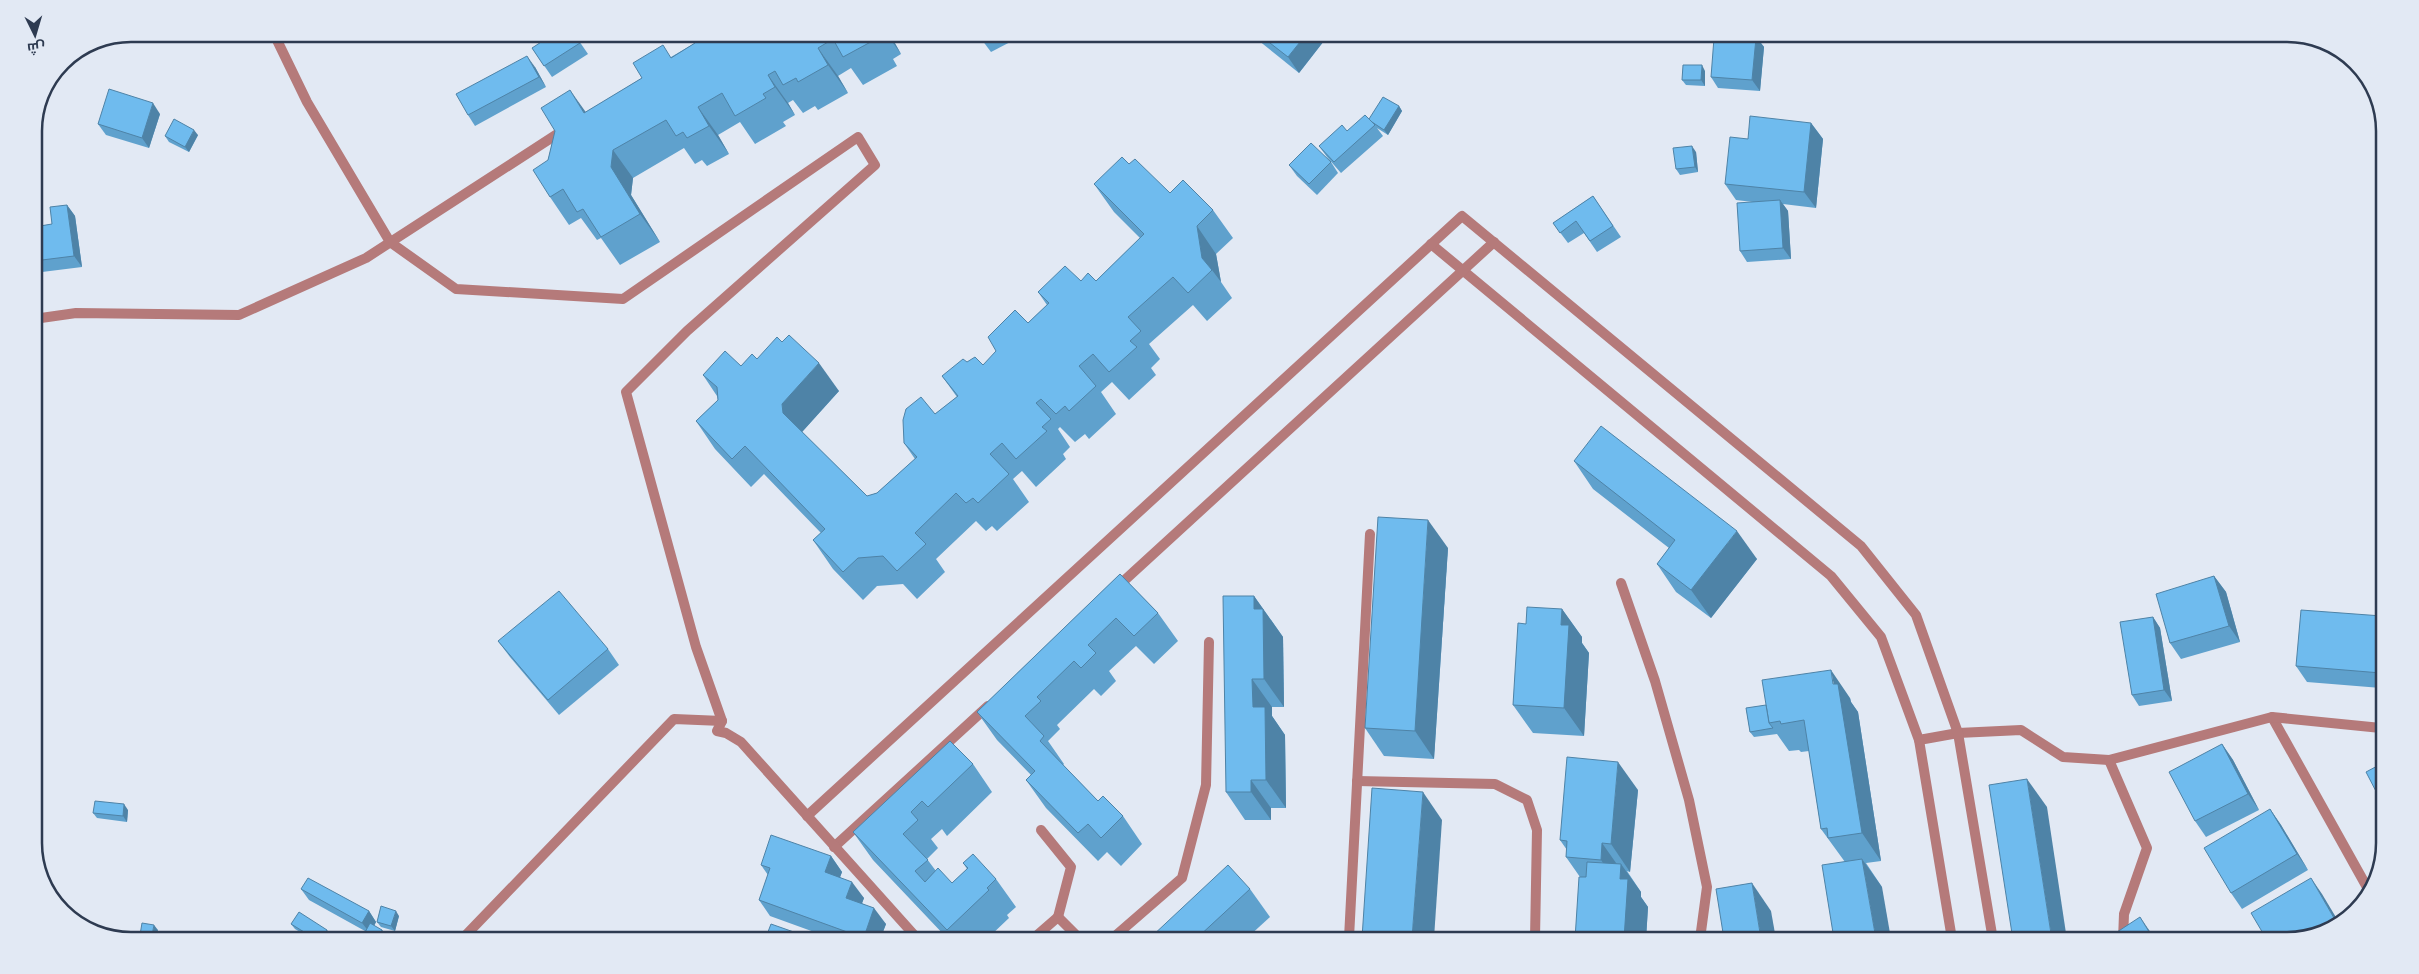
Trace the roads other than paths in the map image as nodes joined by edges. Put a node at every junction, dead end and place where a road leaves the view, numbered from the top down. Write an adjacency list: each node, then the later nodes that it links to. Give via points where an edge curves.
1 (278, 42): 3 (street, via 307,102)
2 (574, 122): 3 (street)
3 (390, 242): 7 (street, via 358,262 239,314 76,313); 14 (street, via 456,289 623,299 858,137 875,165 687,331 626,392 696,647)
4 (1494, 242): 5 (street, via 1462,216); 6 (street); 16 (street, via 1861,546 1916,615)
5 (1431, 244): 6 (street); 20 (street)
6 (1463, 271): 10 (street); 17 (street, via 1832,576 1881,637)
7 (42, 318)
8 (1370, 534): 19 (street)
9 (1621, 584): 32 (street, via 1655,681 1689,800 1706,887)
10 (1105, 599)
11 (1209, 642): 29 (street, via 1206,785 1182,878)
12 (995, 699): 22 (street)
13 (2272, 718): 15 (street); 18 (street); 23 (street)
14 (722, 721): 20 (street, via 717,731 741,742); 25 (street, via 674,719)
15 (2376, 728)
16 (1958, 733): 17 (street); 18 (street, via 2021,730 2063,757); 34 (street)
17 (1919, 740): 33 (street)
18 (2109, 760): 35 (street, via 2147,848 2124,914)
19 (1357, 781): 30 (street); 31 (street, via 1495,784 1527,800 1537,830)
20 (807, 816): 22 (street)
21 (1040, 830): 24 (street, via 1071,867)
22 (834, 847): 26 (street)
23 (2366, 885)
24 (1058, 917): 27 (street); 28 (street)
25 (469, 932)
26 (911, 932)
27 (1041, 932)
28 (1073, 932)
29 (1120, 932)
30 (1349, 932)
31 (1535, 932)
32 (1701, 932)
33 (1951, 932)
34 (1992, 932)
35 (2123, 932)

